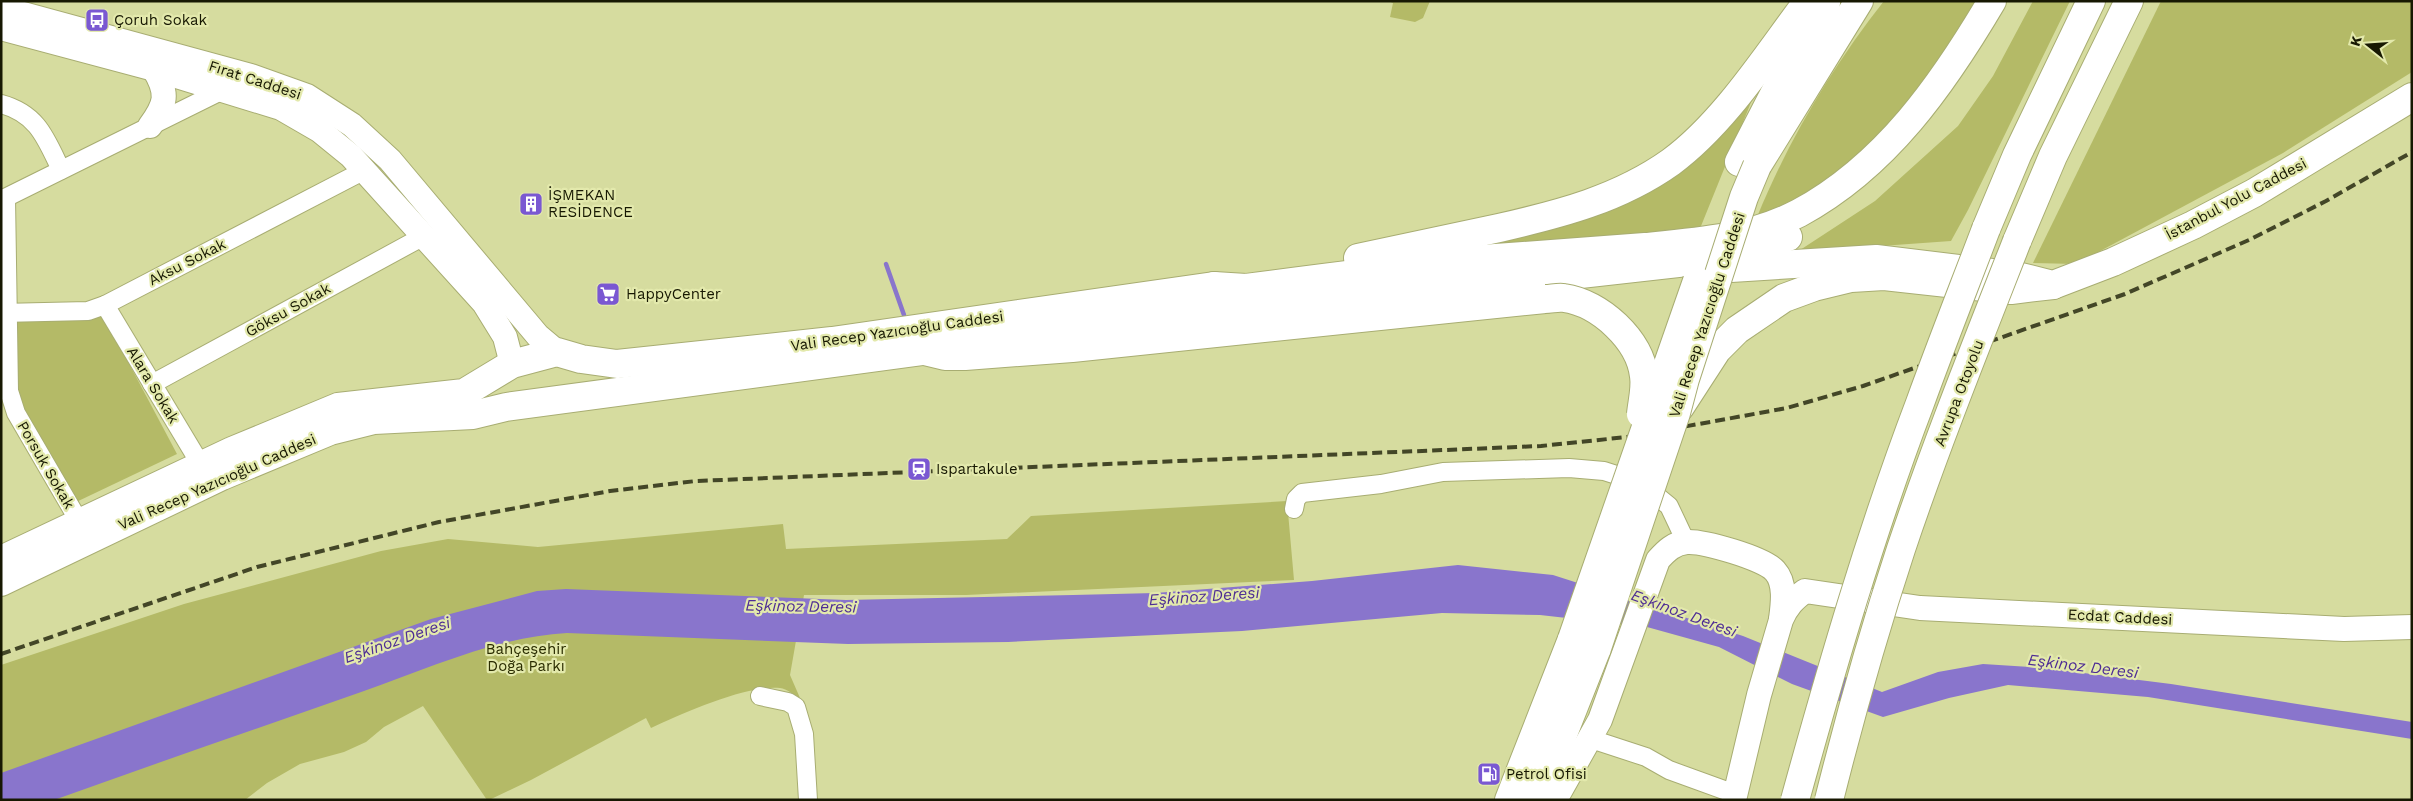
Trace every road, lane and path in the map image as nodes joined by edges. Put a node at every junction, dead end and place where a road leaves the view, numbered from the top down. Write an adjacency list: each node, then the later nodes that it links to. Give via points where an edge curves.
1 (1808, 1): 23 (main road, via 1729,105 1700,137 1671,162 1616,193 1580,208 1524,222)
2 (1826, 1): 16 (main road, Vali Recep Yazıcıoğlu Caddesi, via 1784,75)
3 (1859, 1): 16 (main road, Vali Recep Yazıcıoğlu Caddesi)
4 (1992, 1): 23 (main road, via 1912,120 1882,151 1829,194 1774,224 1735,236 1692,242 1496,258 1246,288)
5 (2011, 1): 21 (main road, Vali Recep Yazıcıoğlu Caddesi, via 1940,108 1906,149 1857,194 1820,221 1785,239 1749,252)
6 (2092, 1): 50 (main road, bridge, via 2017,155 1920,403 1840,642)
7 (2129, 1): 51 (main road, Avrupa Otoyolu, bridge, via 2053,156 1958,391 1901,549)
8 (1, 8): 11 (main road, Fırat Caddesi)
9 (1, 28): 10 (main road, Fırat Caddesi)
10 (154, 69): 12 (main road, Fırat Caddesi); 15 (main road, via 164,97 162,109)
11 (252, 76): 12 (street); 27 (main road, Fırat Caddesi, via 307,96 352,125 390,160 538,336)
12 (222, 90): 15 (street); 18 (main road, Fırat Caddesi, via 281,108 319,130 351,156)
13 (2412, 97): 22 (main road, İstanbul Yolu Caddesi, via 2193,225 2113,262)
14 (1, 104): 17 (street, via 18,109 42,130)
15 (150, 126): 17 (street)
16 (1748, 164): 32 (main road, Vali Recep Yazıcıoğlu Caddesi, bridge, via 1741,206); 35 (main road, Vali Recep Yazıcıoğlu Caddesi, bridge)
17 (60, 170): 19 (street)
18 (363, 171): 20 (main road, Fırat Caddesi); 24 (street, Aksu Sokak)
19 (3, 199): 25 (street, Porsuk Sokak)
20 (424, 236): 28 (main road, Fırat Caddesi, via 484,303 505,337); 29 (street, Göksu Sokak)
21 (1696, 261): 22 (main road, via 1731,268 1876,259 2017,276); 26 (main road, Vali Recep Yazıcıoğlu Caddesi, via 1256,306)
22 (2053, 284): 32 (main road, İstanbul Yolu Caddesi, via 2011,290 1884,276 1852,278 1814,287 1784,298 1737,330 1717,350)
23 (1214, 286): 27 (main road, Vali Recep Yazıcıoğlu Caddesi, via 832,341 617,364)
24 (105, 305): 25 (street, Aksu Sokak, via 88,311); 29 (street, Alara Sokak)
25 (4, 314): 33 (street, Porsuk Sokak)
26 (920, 350): 30 (main road, Vali Recep Yazıcıoğlu Caddesi); 35 (main road, bridge, via 945,356 965,356 1072,348 1564,298 1605,314 1636,351 1644,376 1641,416)
27 (569, 355): 28 (main road, Vali Recep Yazıcıoğlu Caddesi); 30 (main road, via 593,373 595,383)
28 (512, 364): 31 (main road); 34 (main road, Vali Recep Yazıcıoğlu Caddesi, via 464,393 338,407)
29 (152, 384): 34 (street, Alara Sokak)
30 (589, 396): 31 (main road, Vali Recep Yazıcıoğlu Caddesi)
31 (531, 404): 40 (main road, Vali Recep Yazıcıoğlu Caddesi, via 473,415 374,420 330,431 222,476)
32 (1676, 413): 48 (main road, Vali Recep Yazıcıoğlu Caddesi, bridge, via 1597,648)
33 (9, 417): 37 (street, Porsuk Sokak)
34 (201, 465): 37 (main road, Vali Recep Yazıcıoğlu Caddesi)
35 (1629, 472): 47 (main road, Vali Recep Yazıcıoğlu Caddesi, bridge, via 1572,640)
36 (1294, 509): 38 (street, via 1296,499 1302,493 1381,484 1443,472 1560,468 1604,471 1647,488 1669,506)
37 (80, 523): 39 (main road, Vali Recep Yazıcıoğlu Caddesi)
38 (1686, 542): 42 (main road, via 1709,544 1774,570 1781,582); 44 (main road, via 1668,548 1658,560)
39 (1, 560)
40 (1, 582)
41 (2412, 627): 42 (main road, Ecdat Caddesi, via 2344,629 1920,608 1805,591 1786,609)
42 (1783, 630): 45 (main road, Ecdat Caddesi)
43 (760, 696): 46 (street, via 779,699 796,707 804,734)
44 (1591, 739): 45 (street, via 1630,751); 49 (main road)
45 (1740, 798)
46 (808, 800)
47 (1509, 800)
48 (1537, 800)
49 (1556, 800)
50 (1795, 800)
51 (1829, 800)

